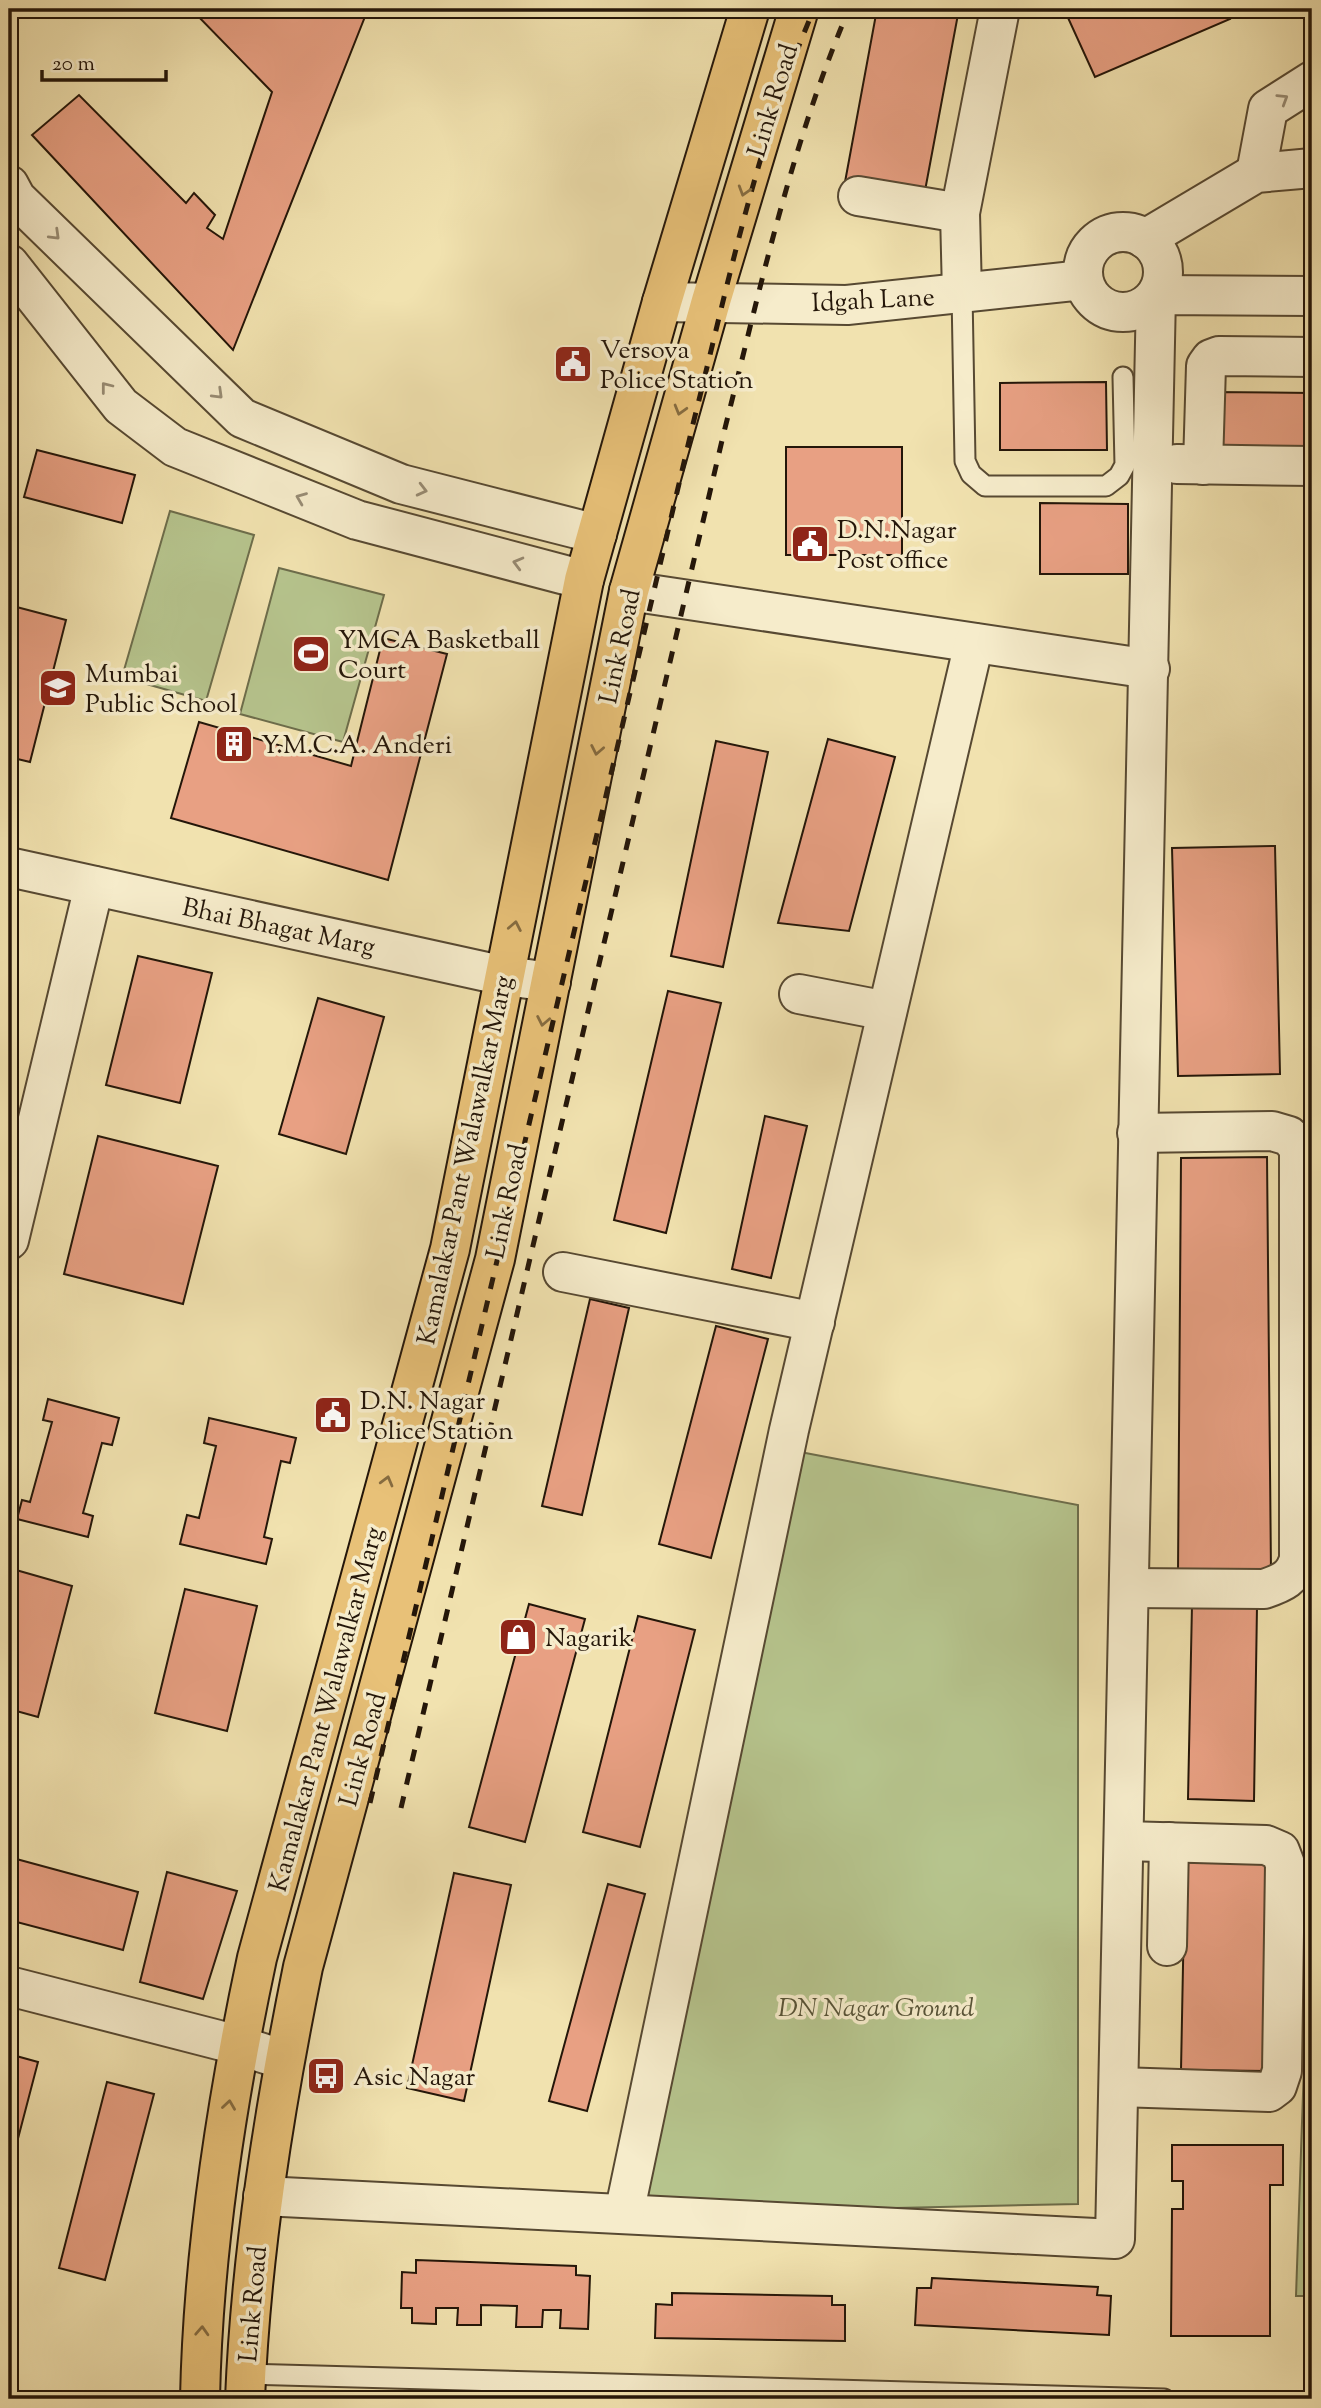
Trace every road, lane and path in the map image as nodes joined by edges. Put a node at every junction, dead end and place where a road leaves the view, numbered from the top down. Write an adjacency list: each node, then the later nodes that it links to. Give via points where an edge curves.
1 (750, 9): 17 (main road, Kamalakar Pant Walawalkar Marg)
2 (799, 9): 16 (main road, Link Road, one-way to 16)
3 (1000, 9): 9 (street)
4 (1312, 81): 6 (street, one-way to 4, via 1268,109)
5 (1312, 168): 6 (street)
6 (1256, 173): 10 (street)
7 (9, 186): 23 (street, one-way to 23, via 16,198 242,418 401,484)
8 (858, 195): 9 (street)
9 (960, 213): 13 (street)
10 (1144, 239): 12 (street, via 1132,233 1107,235 1087,254); 14 (street, via 1160,258 1163,271)
11 (9, 264): 24 (street, one-way to 11, via 357,520 175,447 121,406)
12 (1083, 280): 13 (street, Idgah Lane); 14 (street, via 1088,292 1109,310 1136,310)
13 (962, 293): 16 (street, Idgah Lane, via 847,305); 19 (lane, via 965,461 985,486 1106,486 1119,476 1125,465)
14 (1156, 295): 15 (street); 20 (street)
15 (1312, 296)
16 (711, 301): 17 (street, Idgah Lane); 25 (main road, Link Road, one-way to 25)
17 (662, 302): 23 (main road, Kamalakar Pant Walawalkar Marg)
18 (1312, 357): 21 (street, via 1211,359 1206,366)
19 (1123, 377)
20 (1154, 464): 21 (street); 27 (street)
21 (1203, 465): 22 (street)
22 (1312, 466)
23 (597, 534): 24 (main road, Kamalakar Pant Walawalkar Marg)
24 (584, 580): 30 (main road, Kamalakar Pant Walawalkar Marg, one-way to 24)
25 (629, 591): 26 (street); 31 (main road, Link Road, one-way to 31)
26 (974, 643): 27 (street); 33 (street)
27 (1150, 669): 34 (street)
28 (9, 867): 29 (street, Bhai Bhagat Marg)
29 (94, 886): 30 (street, Bhai Bhagat Marg); 35 (street)
30 (505, 976): 31 (street, Bhai Bhagat Marg); 43 (main road, Kamalakar Pant Walawalkar Marg, one-way to 30, via 257,1958 450,1249)
31 (551, 982): 44 (main road, Link Road, one-way to 44, via 495,1259 306,1954)
32 (799, 994): 33 (street)
33 (887, 1011): 37 (street)
34 (1137, 1133): 38 (street); 38 (street, via 1272,1131 1289,1136 1299,1148 1299,1559 1296,1572 1264,1589)
35 (9, 1240)
36 (563, 1272): 37 (street)
37 (815, 1321): 47 (street)
38 (1130, 1588): 39 (street)
39 (1123, 1858): 40 (street); 45 (street)
40 (1168, 1859): 41 (street); 45 (street, via 1266,1845 1279,1851 1285,1864 1282,2071 1277,2086 1269,2092)
41 (1167, 1946)
42 (9, 1986): 43 (street)
43 (238, 2045): 44 (street); 48 (main road, Kamalakar Pant Walawalkar Marg, one-way to 43, via 205,2272)
44 (284, 2060): 46 (main road, Link Road)
45 (1119, 2087): 47 (street, via 1115,2239)
46 (263, 2196): 47 (street); 49 (main road, Link Road)
47 (624, 2214)
48 (200, 2386): 49 (main road)
49 (246, 2386): 50 (lane)
50 (1164, 2399)

